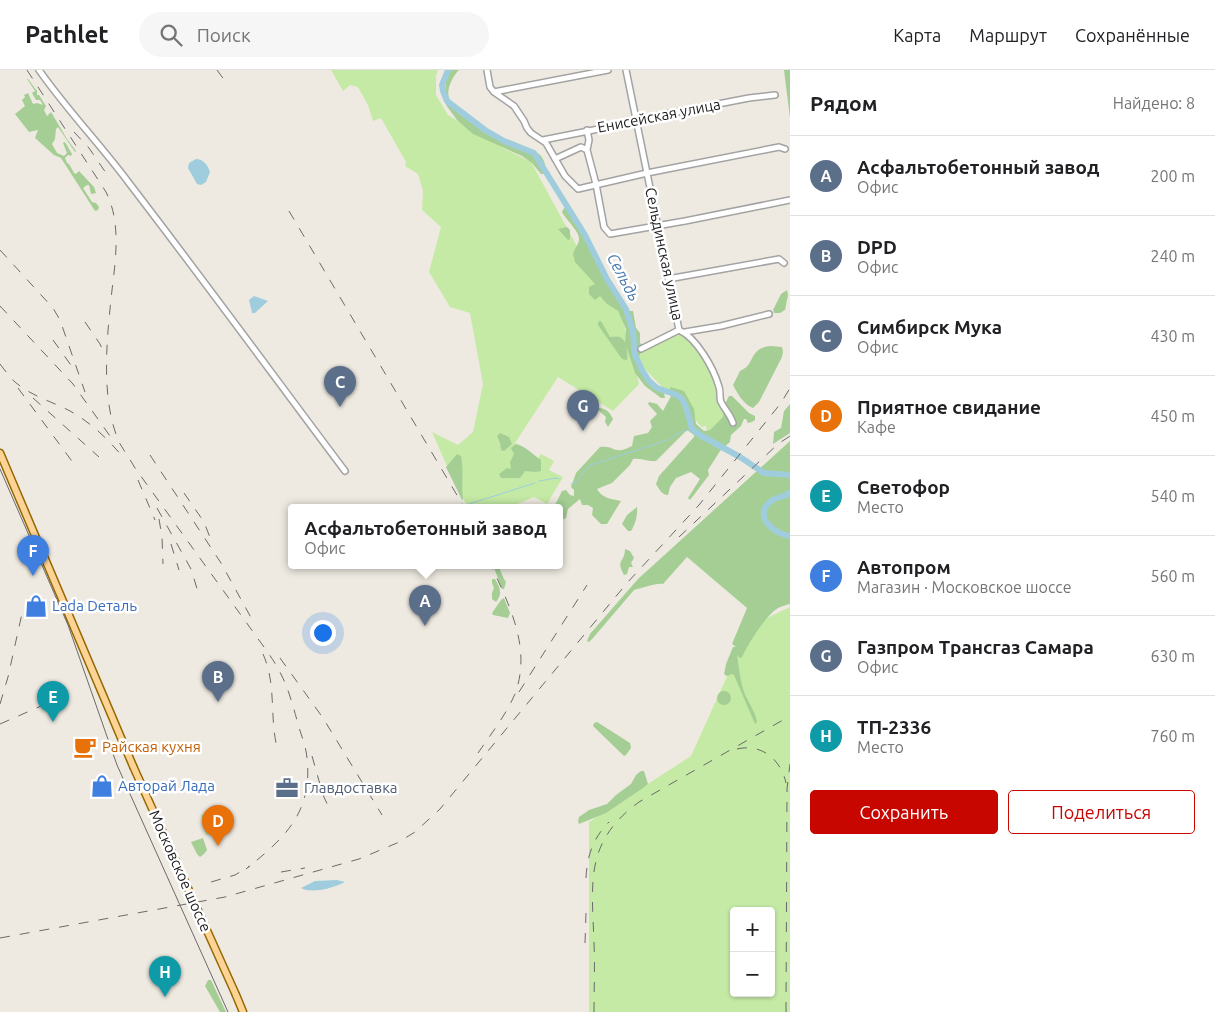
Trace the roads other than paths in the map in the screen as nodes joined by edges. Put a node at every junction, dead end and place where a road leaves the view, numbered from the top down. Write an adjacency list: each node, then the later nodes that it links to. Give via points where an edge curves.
1 (39, 70): 24 (street, via 186,256)
2 (487, 70): 5 (street)
3 (608, 70): 5 (street)
4 (626, 70): 7 (street, Сельдинская улица)
5 (494, 92): 9 (street, via 514,106 531,133)
6 (775, 95): 7 (street, Енисейская улица, via 674,112)
7 (636, 122): 8 (street, Енисейская улица); 13 (street, Сельдинская улица)
8 (587, 130): 9 (street, Енисейская улица); 11 (street)
9 (544, 140): 12 (street)
10 (785, 149): 13 (street, via 779,147)
11 (587, 150): 12 (street, via 580,147); 14 (street)
12 (555, 158): 14 (street, via 565,176 578,189)
13 (647, 173): 14 (street); 16 (street, Сельдинская улица)
14 (596, 184): 16 (street, via 604,227 608,232)
15 (790, 200): 16 (street)
16 (658, 226): 18 (street, Сельдинская улица)
17 (784, 263): 18 (street, via 779,259)
18 (668, 280): 20 (street, Сельдинская улица)
19 (769, 314): 20 (street, via 721,326)
20 (682, 331): 21 (street); 22 (street, Сельдинская улица, via 714,370 722,403)
21 (641, 349)
22 (733, 423)
23 (0, 453): 25 (main road, Московское шоссе, bridge, via 133,766)
24 (345, 471)
25 (243, 1012)

